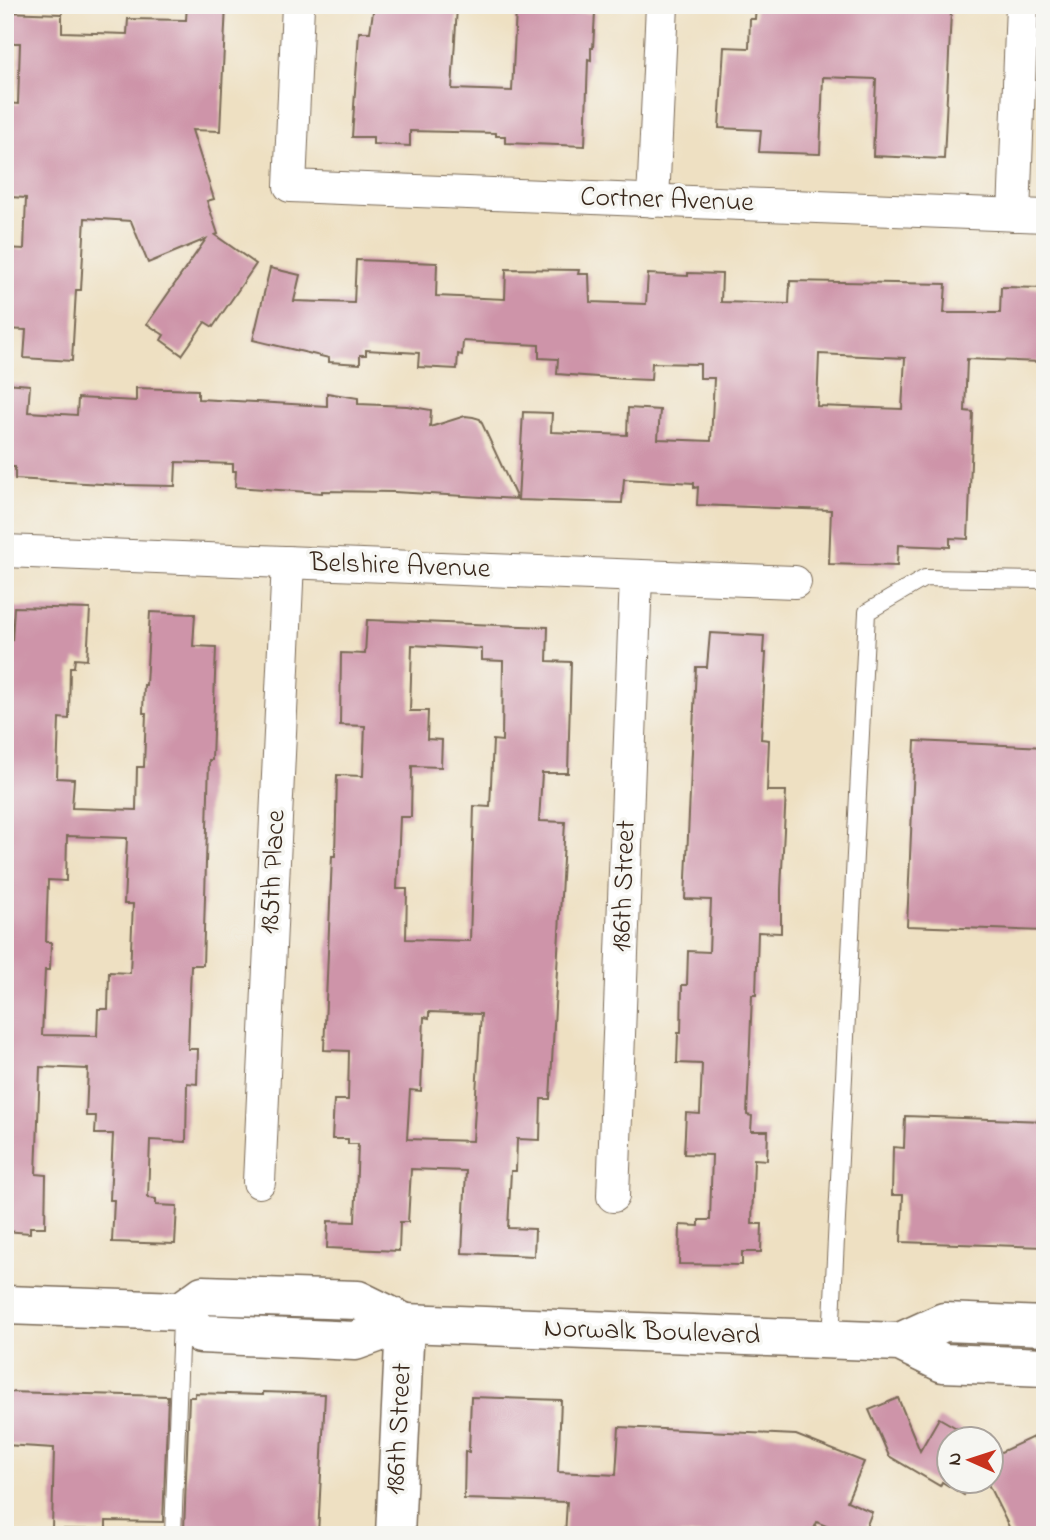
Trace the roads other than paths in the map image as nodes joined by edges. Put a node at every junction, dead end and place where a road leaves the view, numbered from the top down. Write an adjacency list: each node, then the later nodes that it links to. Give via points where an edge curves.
1 (298, 5): 4 (street, Cortner Avenue, via 290,186)
2 (662, 5): 4 (street)
3 (1022, 5): 5 (street)
4 (653, 201): 5 (street, Cortner Avenue)
5 (1030, 216)
6 (5, 551): 7 (street, Belshire Avenue)
7 (288, 562): 8 (street, Belshire Avenue); 11 (street, 185th Place)
8 (636, 576): 10 (street, Belshire Avenue); 12 (street, 186th Street)
9 (1045, 580): 17 (lane, via 925,578 867,612)
10 (795, 582)
11 (260, 1182)
12 (613, 1196)
13 (5, 1305): 14 (main road, Norwalk Boulevard)
14 (181, 1311): 15 (main road, Norwalk Boulevard, via 203,1295 358,1300); 20 (lane)
15 (405, 1323): 17 (main road, Norwalk Boulevard); 21 (main road, 186th Street)
16 (1045, 1326): 18 (main road, Norwalk Boulevard, via 944,1322)
17 (831, 1340): 18 (main road, Norwalk Boulevard)
18 (900, 1342): 19 (main road, Norwalk Boulevard, via 943,1363)
19 (1045, 1367)
20 (173, 1535)
21 (395, 1535)

